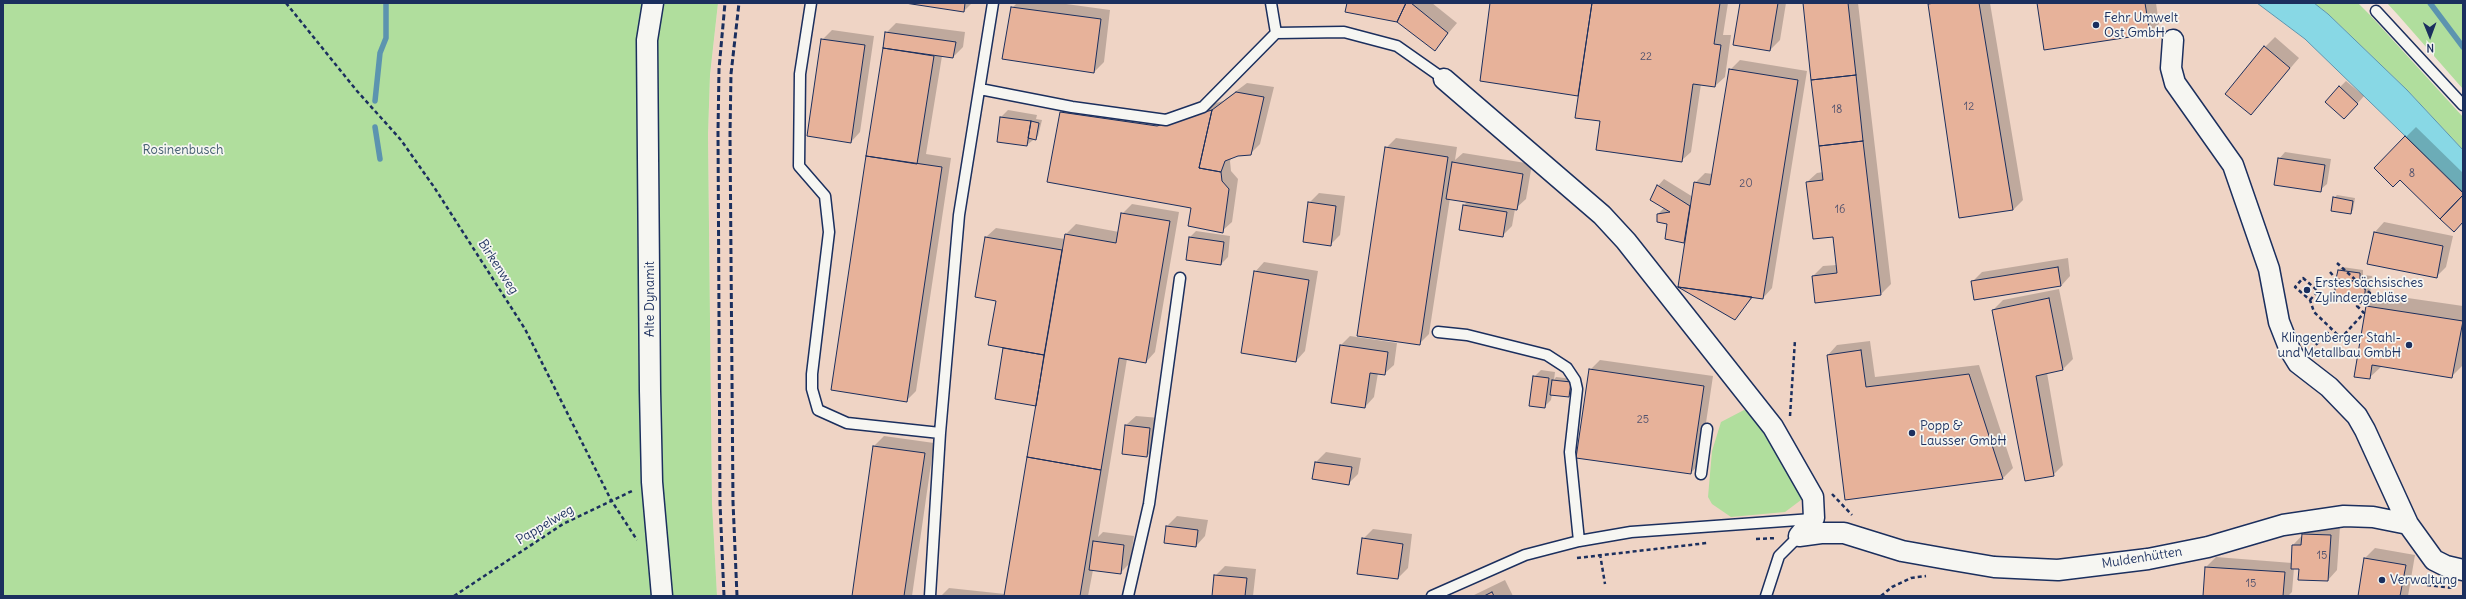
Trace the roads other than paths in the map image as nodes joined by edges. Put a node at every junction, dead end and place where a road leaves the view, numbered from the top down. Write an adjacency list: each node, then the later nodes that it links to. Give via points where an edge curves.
1 (653, 3): 21 (street, Alte Dynamit, via 648,40 652,482)
2 (811, 3): 14 (lane, via 800,74 799,166 825,196 828,232 812,374 812,389 818,410 847,423)
3 (993, 3): 9 (lane)
4 (1271, 3): 6 (lane)
5 (2376, 11): 10 (lane)
6 (1276, 33): 8 (lane, via 1344,32 1397,46); 9 (lane, via 1203,107 1166,120 1072,107)
7 (2173, 40): 17 (street, via 2171,68 2175,83 2233,165 2269,269 2279,322 2290,350 2298,363 2329,387 2357,416)
8 (1444, 79): 16 (street, via 1602,214 1626,241 1773,427 1813,496)
9 (980, 89): 14 (lane, via 959,215)
10 (2463, 106)
11 (1180, 278): 23 (lane, via 1149,504)
12 (1438, 332): 19 (lane, via 1467,335 1547,355 1567,368 1578,389 1570,452)
13 (1707, 430): 15 (lane)
14 (940, 433): 22 (lane)
15 (1701, 474)
16 (1814, 518): 18 (street); 19 (lane, via 1661,529)
17 (2408, 524): 18 (street, Muldenhütten, via 2344,516 2313,519 2201,549 2118,564 2058,570 1994,566 1947,559 1902,551 1844,534 1821,533); 20 (street, via 2434,560 2446,566)
18 (1799, 536): 25 (lane, via 1779,556)
19 (1579, 541): 24 (lane, via 1525,555)
20 (2459, 579)
21 (662, 596)
22 (930, 596)
23 (1128, 596)
24 (1432, 596)
25 (1766, 596)

